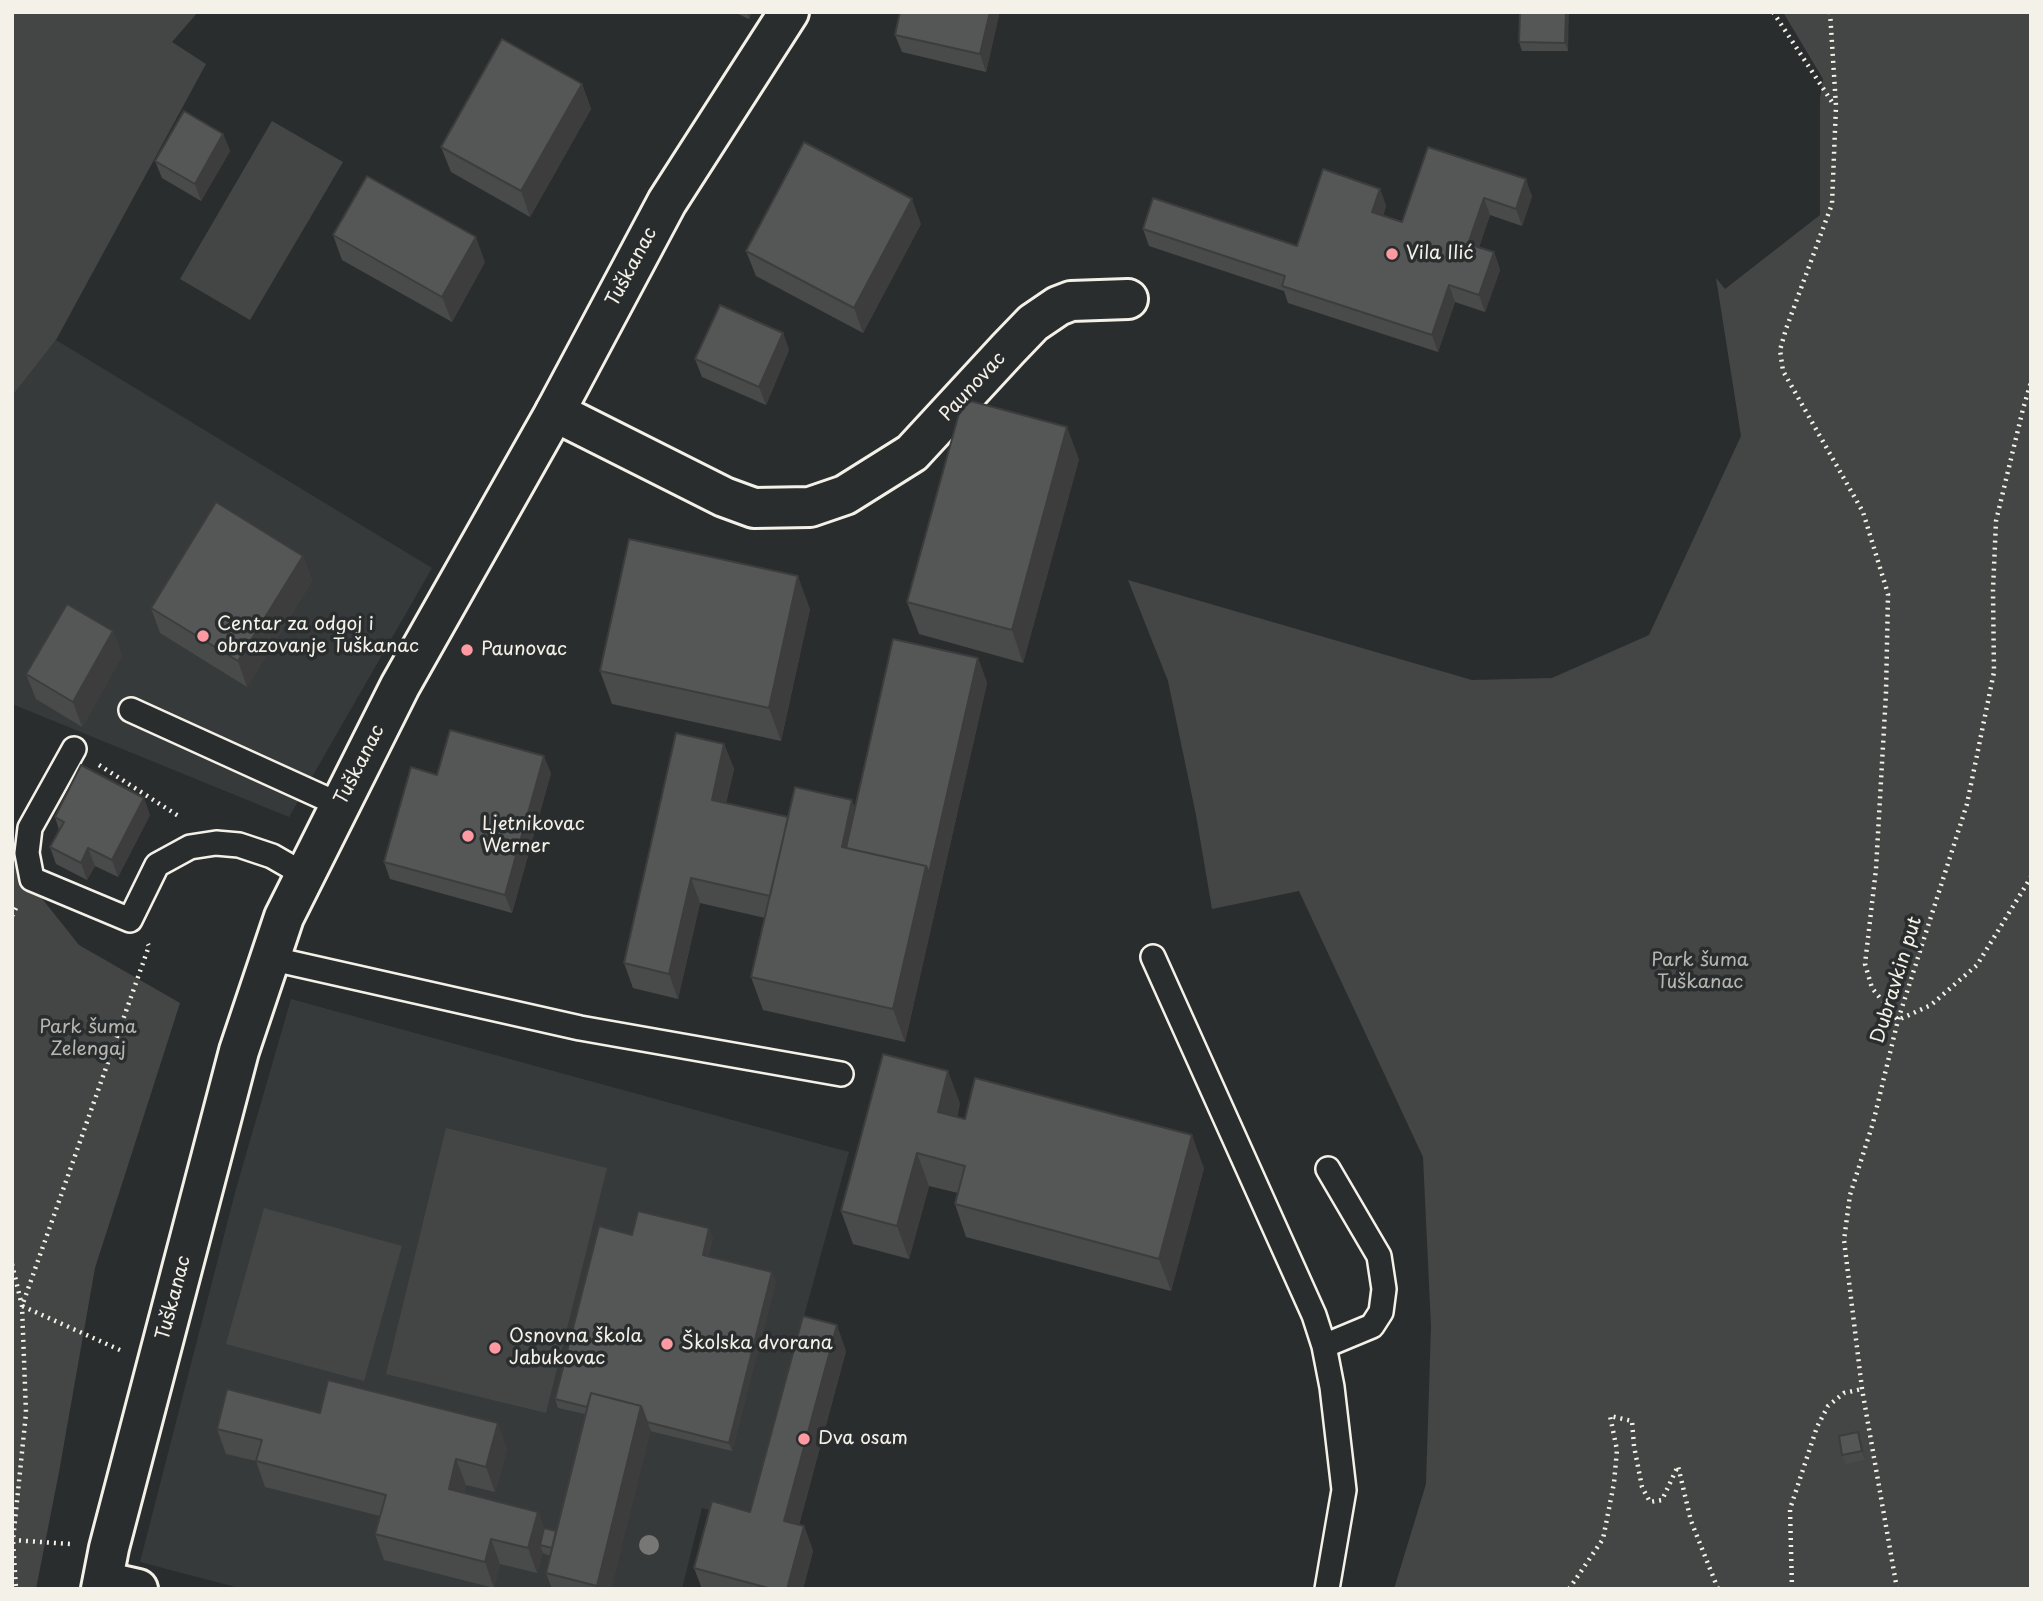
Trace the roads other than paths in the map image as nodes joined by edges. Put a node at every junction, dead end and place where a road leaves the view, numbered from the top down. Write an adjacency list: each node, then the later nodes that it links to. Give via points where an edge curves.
1 (789, 12): 3 (street, Tuškanac, via 667,202)
2 (1128, 299): 3 (street, Paunovac, via 1071,301 1058,306 1016,340 912,453 845,495 810,506 754,508 724,497)
3 (555, 412): 6 (street, Tuškanac, via 400,686)
4 (131, 710): 6 (lane)
5 (75, 749): 7 (lane, via 30,828 27,853 32,879 130,920 157,865 190,847 239,845)
6 (340, 805): 7 (street, Tuškanac)
7 (304, 875): 9 (street, Tuškanac)
8 (1153, 957): 12 (lane)
9 (269, 958): 10 (lane, via 580,1028); 13 (street, Tuškanac, via 239,1051 156,1366)
10 (841, 1074)
11 (1328, 1168): 12 (lane, via 1380,1256 1384,1289 1381,1312 1372,1326)
12 (1324, 1346): 14 (lane, via 1344,1490)
13 (113, 1577)
14 (1327, 1589)

